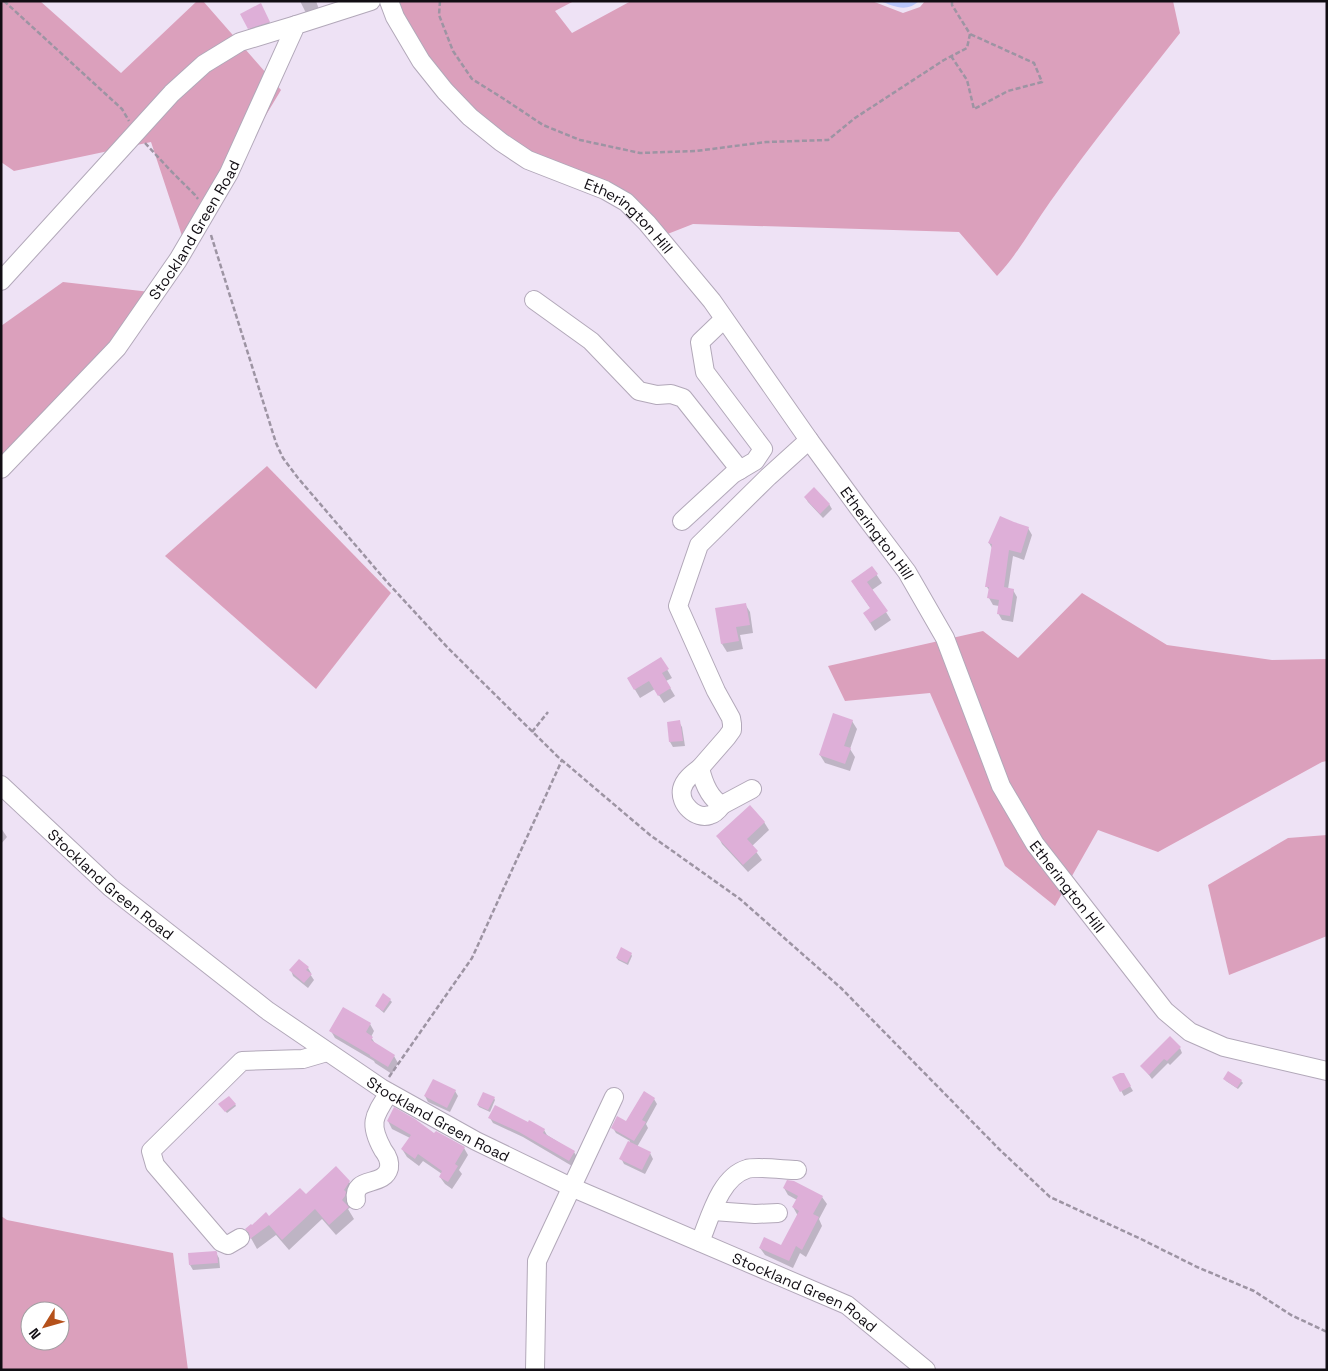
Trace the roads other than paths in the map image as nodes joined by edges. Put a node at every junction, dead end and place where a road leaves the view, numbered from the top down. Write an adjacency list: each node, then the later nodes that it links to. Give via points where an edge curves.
1 (371, 1): 3 (street)
2 (389, 1): 6 (street, Etherington Hill, via 421,61 470,117 528,160 605,190 626,202 653,230)
3 (296, 25): 4 (street, via 240,42 204,64 172,93); 8 (street, Stockland Green Road, via 229,173 178,260 117,348)
4 (1, 281)
5 (534, 300): 9 (street, via 591,341 639,392 683,398)
6 (724, 319): 7 (street, Etherington Hill); 9 (street, via 700,342 705,372 763,450 755,461)
7 (809, 440): 11 (street, via 699,545 678,606 732,724 727,737); 16 (street, Etherington Hill, via 907,572 944,638 1001,786 1035,844 1165,1011 1190,1032 1224,1048)
8 (1, 469)
9 (740, 470): 10 (street)
10 (682, 520)
11 (700, 768): 14 (street, via 707,789); 14 (street, via 684,784 682,792 686,804 702,816 714,813)
12 (1, 785): 15 (street, Stockland Green Road, via 111,888 268,1011)
13 (752, 789): 14 (street)
14 (722, 805)
15 (327, 1052): 17 (street, Stockland Green Road); 24 (street, via 303,1059 242,1061 151,1151 155,1165 221,1242 228,1244)
16 (1327, 1071)
17 (385, 1090): 20 (street, Stockland Green Road, via 476,1141); 21 (street, via 374,1118 374,1128 389,1168 381,1178 361,1184)
18 (614, 1097): 20 (street)
19 (797, 1170): 22 (street, via 748,1168 734,1175 726,1184)
20 (571, 1187): 25 (street, Stockland Green Road); 26 (street, via 537,1261)
21 (356, 1200)
22 (713, 1210): 23 (street); 25 (street)
23 (778, 1213)
24 (240, 1238)
25 (700, 1242): 27 (street, Stockland Green Road, via 847,1305)
26 (535, 1370)
27 (926, 1370)

